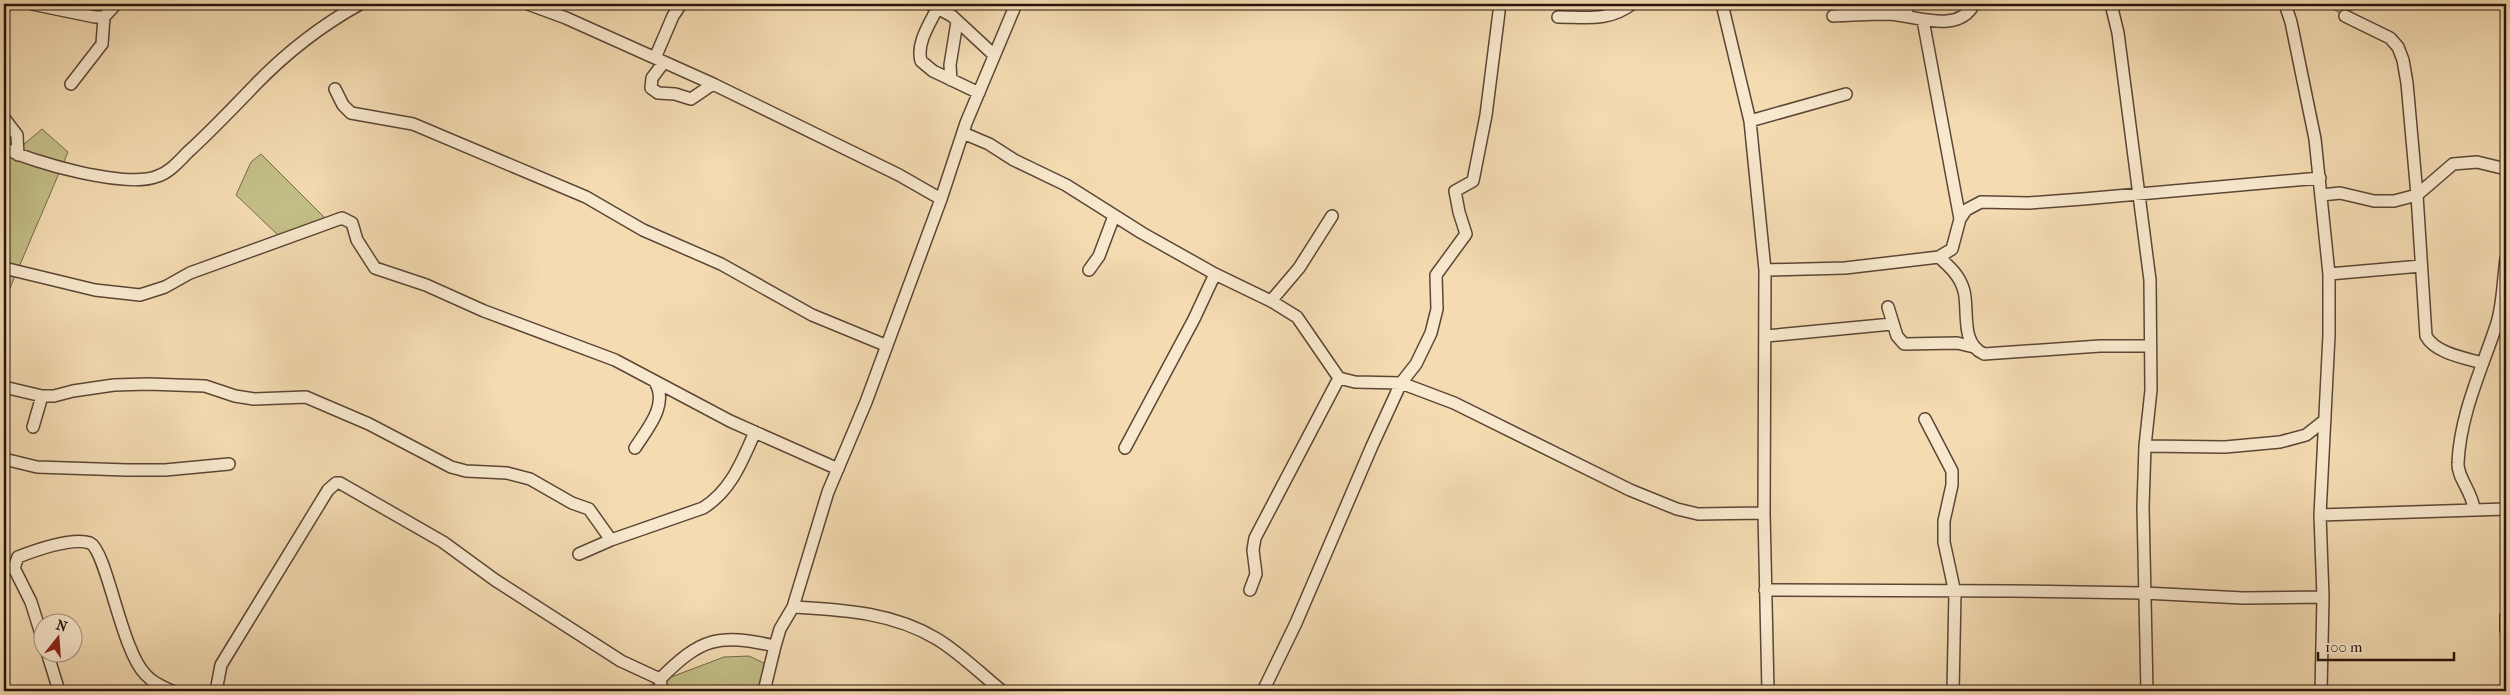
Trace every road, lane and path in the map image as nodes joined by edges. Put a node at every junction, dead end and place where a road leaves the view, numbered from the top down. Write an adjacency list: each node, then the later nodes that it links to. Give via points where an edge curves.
1 (32, 4): 18 (street)
2 (116, 4): 18 (street)
3 (360, 4): 34 (street, via 298,47 158,177 138,181 110,178)
4 (528, 4): 23 (street)
5 (681, 4): 23 (street, via 673,16)
6 (1016, 4): 22 (street)
7 (1632, 4): 19 (street, via 1609,17)
8 (1722, 4): 31 (street)
9 (1904, 4): 16 (street)
10 (1974, 4): 20 (street, via 1962,18)
11 (2111, 4): 37 (street, via 2118,33)
12 (2285, 4): 36 (street)
13 (934, 6): 21 (street); 24 (street, via 920,57 924,65)
14 (1499, 12): 62 (street, via 1486,115 1473,181 1455,191 1466,234 1436,275 1436,318 1424,349)
15 (1833, 16): 16 (street)
16 (1908, 16): 20 (street)
17 (2345, 16): 39 (street, via 2390,38 2398,47 2407,83)
18 (104, 17): 25 (street, via 102,44)
19 (1558, 17)
20 (1924, 20): 43 (street)
21 (957, 22): 22 (street); 24 (street, via 950,65)
22 (994, 55): 28 (street)
23 (659, 60): 26 (street); 26 (street, via 650,83 658,93 691,99)
24 (952, 80): 28 (street)
25 (71, 84)
26 (713, 84): 40 (street, via 899,175)
27 (335, 89): 56 (street, via 351,113 413,124 586,197 643,230 721,264 812,315)
28 (979, 93): 32 (street)
29 (1846, 94): 31 (street)
30 (4, 118): 34 (street, via 16,135)
31 (1750, 121): 49 (street)
32 (964, 132): 40 (street); 41 (street, via 1066,184)
33 (4, 148): 34 (street)
34 (18, 155)
35 (2506, 168): 39 (street, via 2477,162 2450,165)
36 (2320, 178): 37 (street); 38 (street)
37 (2138, 192): 43 (street, via 2029,203 1981,202 1966,210); 57 (street, via 2150,280)
38 (2322, 195): 39 (street, via 2340,193 2383,201); 51 (street)
39 (2417, 195): 46 (street)
40 (941, 199): 56 (street)
41 (1114, 216): 48 (street, via 1099,256); 50 (street)
42 (1332, 216): 52 (street, via 1299,268)
43 (1960, 219): 44 (street, via 1952,249)
44 (1939, 257): 49 (street, via 1845,268); 58 (street, via 1959,279 1964,291 1968,334)
45 (2506, 259): 59 (street, via 2497,323)
46 (2421, 266): 51 (street); 59 (street, via 2425,328 2429,342)
47 (4, 268): 61 (street, via 95,290 140,294 166,287 190,273 342,218 352,224 357,240 375,268 615,360)
48 (1089, 270)
49 (1765, 270): 55 (street)
50 (1215, 274): 52 (street); 74 (street)
51 (2329, 274): 68 (street)
52 (1270, 301): 60 (street, via 1297,317)
53 (1888, 307): 54 (street)
54 (1892, 324): 55 (street); 58 (street, via 1904,344 1957,343)
55 (1766, 336): 81 (street)
56 (885, 346): 78 (street)
57 (2150, 346): 58 (street, via 1990,354); 72 (street, via 2151,390)
58 (1974, 347)
59 (2482, 363): 79 (street, via 2464,426 2458,467 2473,499)
60 (1339, 378): 62 (street); 85 (street, via 1255,538 1256,574)
61 (655, 382): 64 (street); 66 (street, via 661,396)
62 (1401, 384): 81 (street, via 1454,403 1630,490 1677,509 1698,514); 103 (street)
63 (4, 387): 65 (street)
64 (680, 395): 66 (street); 70 (street)
65 (42, 396): 69 (street); 83 (street, via 114,385 148,384 205,386 254,399 306,397 369,424 451,466 530,479 589,509)
66 (659, 409): 73 (street)
67 (1925, 419): 87 (street, via 1952,471 1944,542)
68 (2325, 420): 71 (street); 75 (street)
69 (33, 427)
70 (755, 432): 78 (street); 83 (street, via 731,481 716,500 703,508)
71 (2298, 439): 72 (street, via 2226,447); 75 (street)
72 (2145, 446): 88 (street)
73 (635, 448)
74 (1124, 448)
75 (2322, 449): 82 (street)
76 (4, 459): 77 (street, via 37,467 127,470)
77 (229, 464)
78 (838, 469): 90 (street, via 820,514)
79 (2474, 510): 80 (street); 82 (street)
80 (2506, 510)
81 (1764, 513): 86 (street)
82 (2320, 515): 89 (street)
83 (611, 540): 84 (street)
84 (579, 554)
85 (1250, 590)
86 (1765, 590): 87 (street); 104 (street)
87 (1955, 593): 88 (street); 105 (street)
88 (2144, 594): 89 (street); 106 (street)
89 (2323, 597): 107 (street)
90 (793, 607): 94 (street, via 780,629); 102 (street, via 853,611 907,624 946,645)
91 (34, 612): 98 (street, via 14,568 18,556 80,541 90,543 100,554 133,656 146,675)
92 (2506, 616): 93 (street)
93 (2506, 630)
94 (775, 646): 96 (street, via 742,638 711,642 686,654); 101 (street)
95 (51, 662): 97 (street)
96 (660, 678): 99 (street, via 621,662 443,542 340,482 328,490 261,597 221,665); 100 (street)
97 (59, 691)
98 (172, 691)
99 (216, 691)
100 (662, 691)
101 (764, 691)
102 (1002, 691)
103 (1263, 691)
104 (1768, 691)
105 (1953, 691)
106 (2147, 691)
107 (2321, 691)

